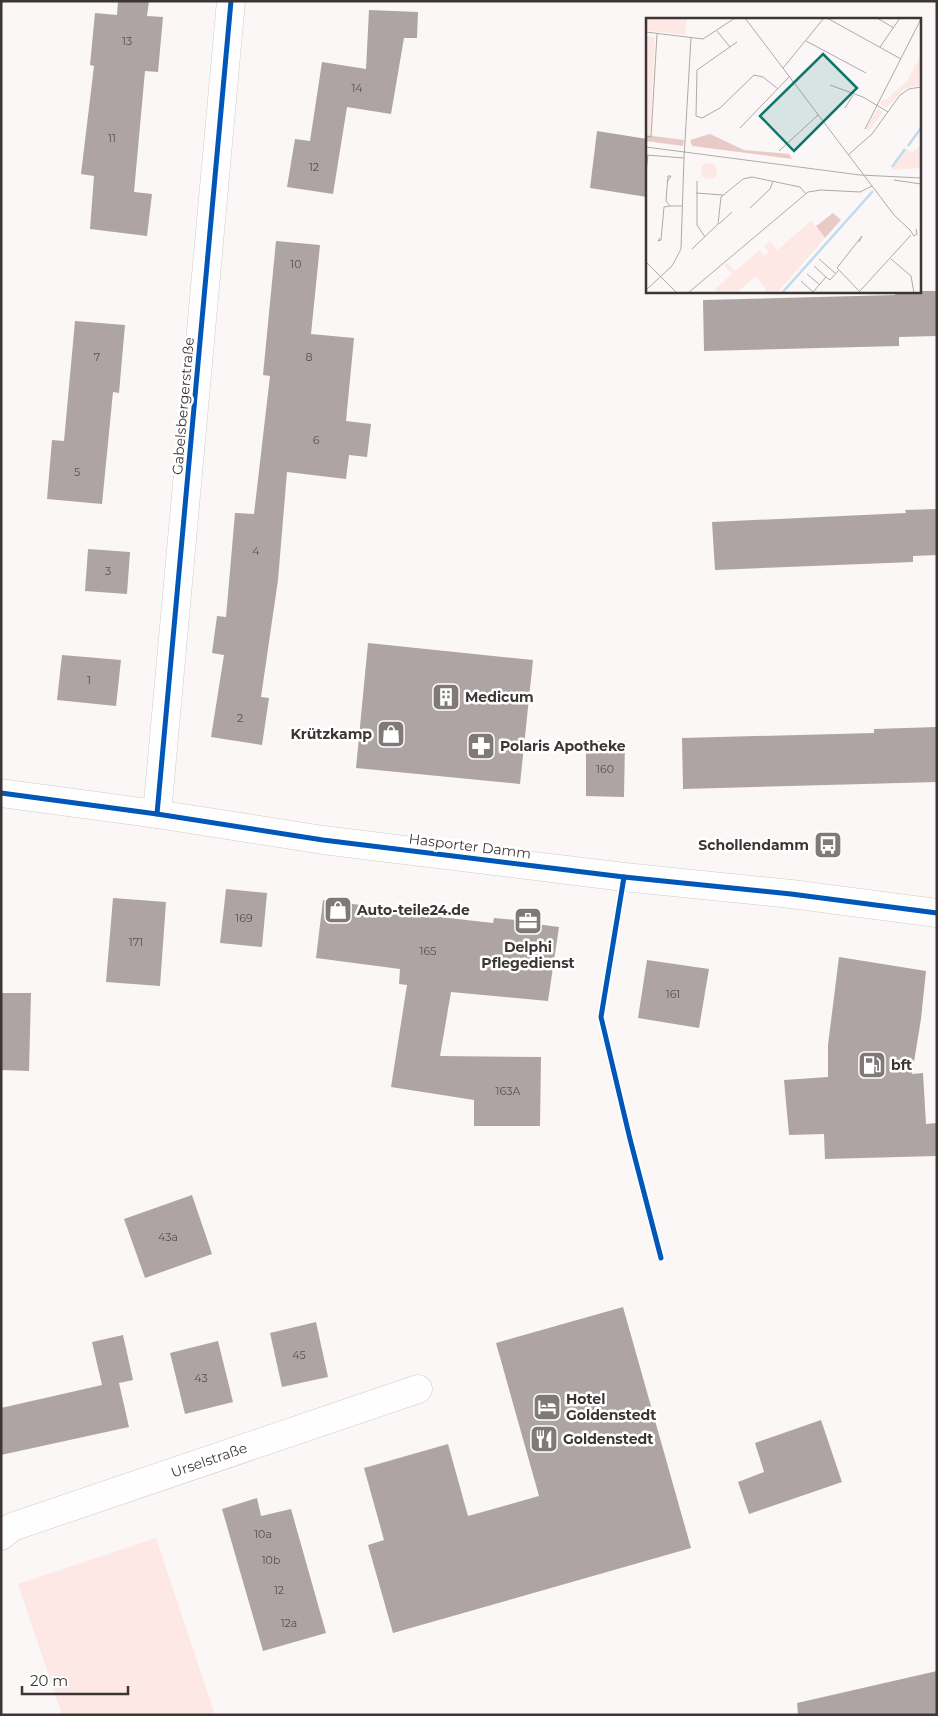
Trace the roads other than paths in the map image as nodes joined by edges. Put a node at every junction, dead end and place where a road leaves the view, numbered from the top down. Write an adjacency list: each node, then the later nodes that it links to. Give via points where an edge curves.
1 (231, 1): 3 (street, Gabelsbergerstraße)
2 (1, 793): 3 (street, Hasporter Damm)
3 (157, 814): 4 (street, Hasporter Damm, via 333,841)
4 (937, 913)
5 (418, 1389): 6 (street, Urselstraße, via 12,1527)
6 (1, 1536)

